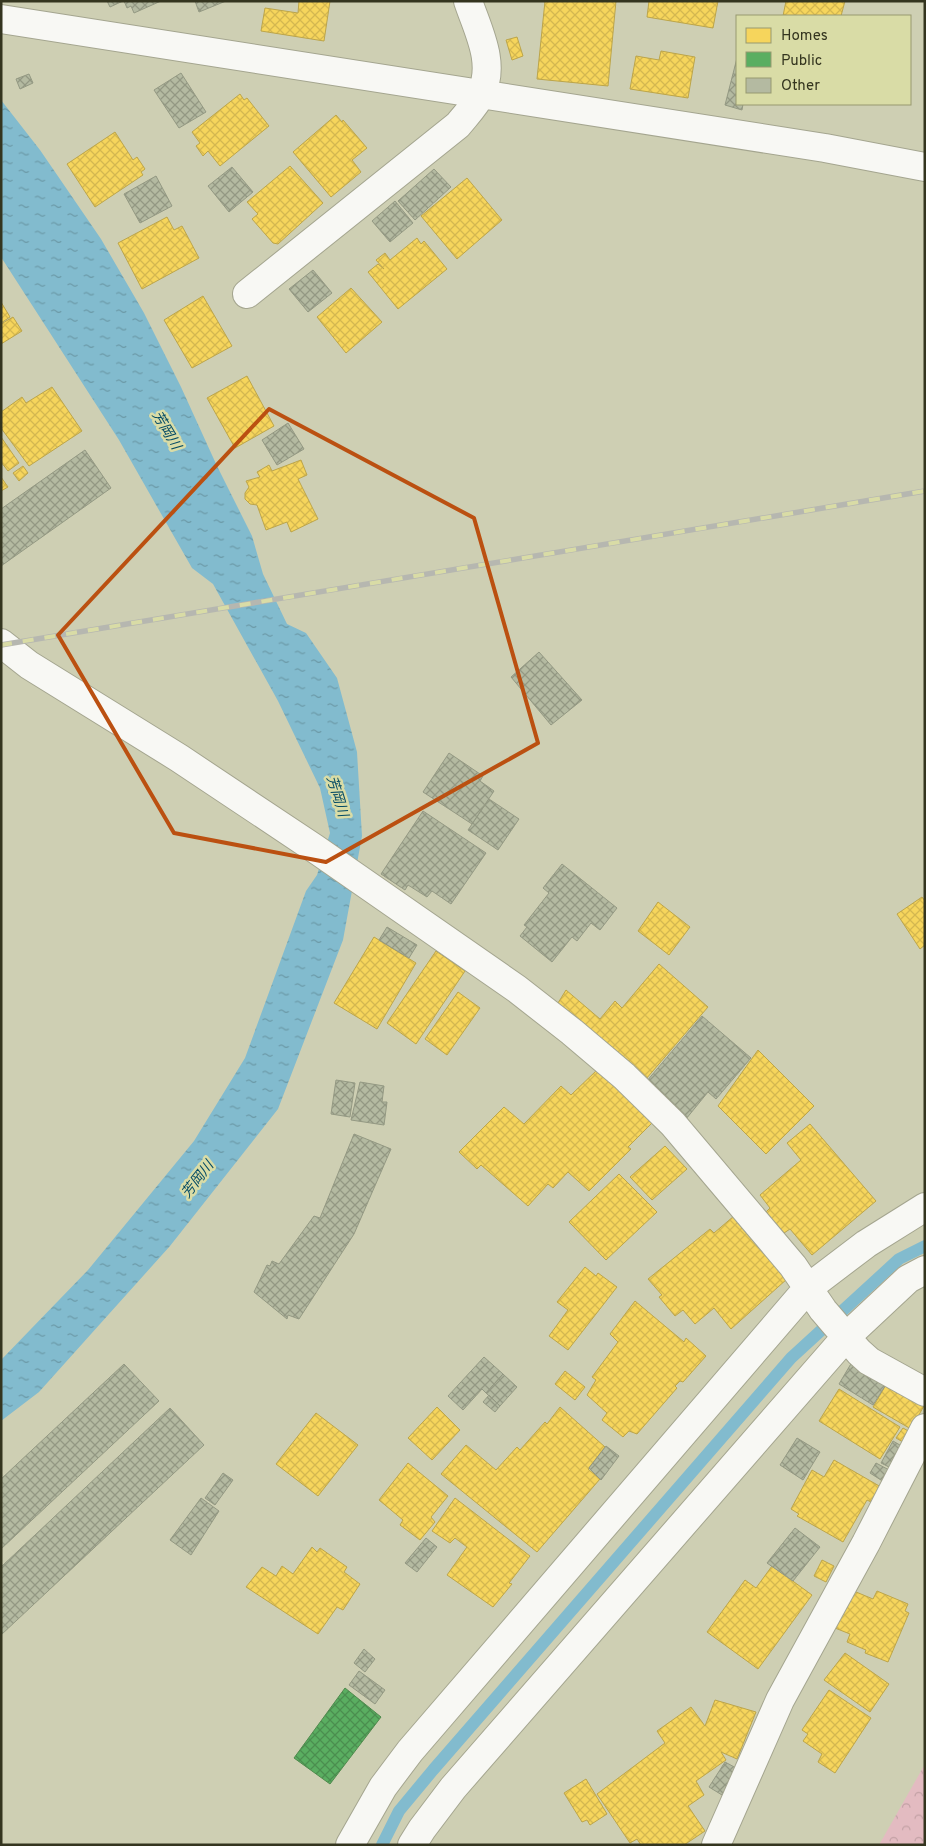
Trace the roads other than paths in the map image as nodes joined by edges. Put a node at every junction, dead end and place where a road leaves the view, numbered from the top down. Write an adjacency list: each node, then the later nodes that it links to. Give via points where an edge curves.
1 (468, 1): 3 (street, via 487,55 487,77)
2 (1, 19): 3 (street)
3 (481, 95): 4 (street, via 825,148); 5 (street, via 458,125)
4 (925, 167)
5 (247, 294)
6 (1, 643): 9 (street, via 29,665 179,758 314,848 517,990 624,1076 674,1124 793,1266)
7 (925, 1207): 9 (street, via 866,1244)
8 (925, 1270): 9 (street)
9 (829, 1316): 10 (street, via 869,1361); 12 (street, via 410,1751 383,1788); 13 (street, via 453,1788)
10 (925, 1392)
11 (925, 1428): 14 (street, via 780,1700)
12 (350, 1845)
13 (412, 1845)
14 (716, 1845)

